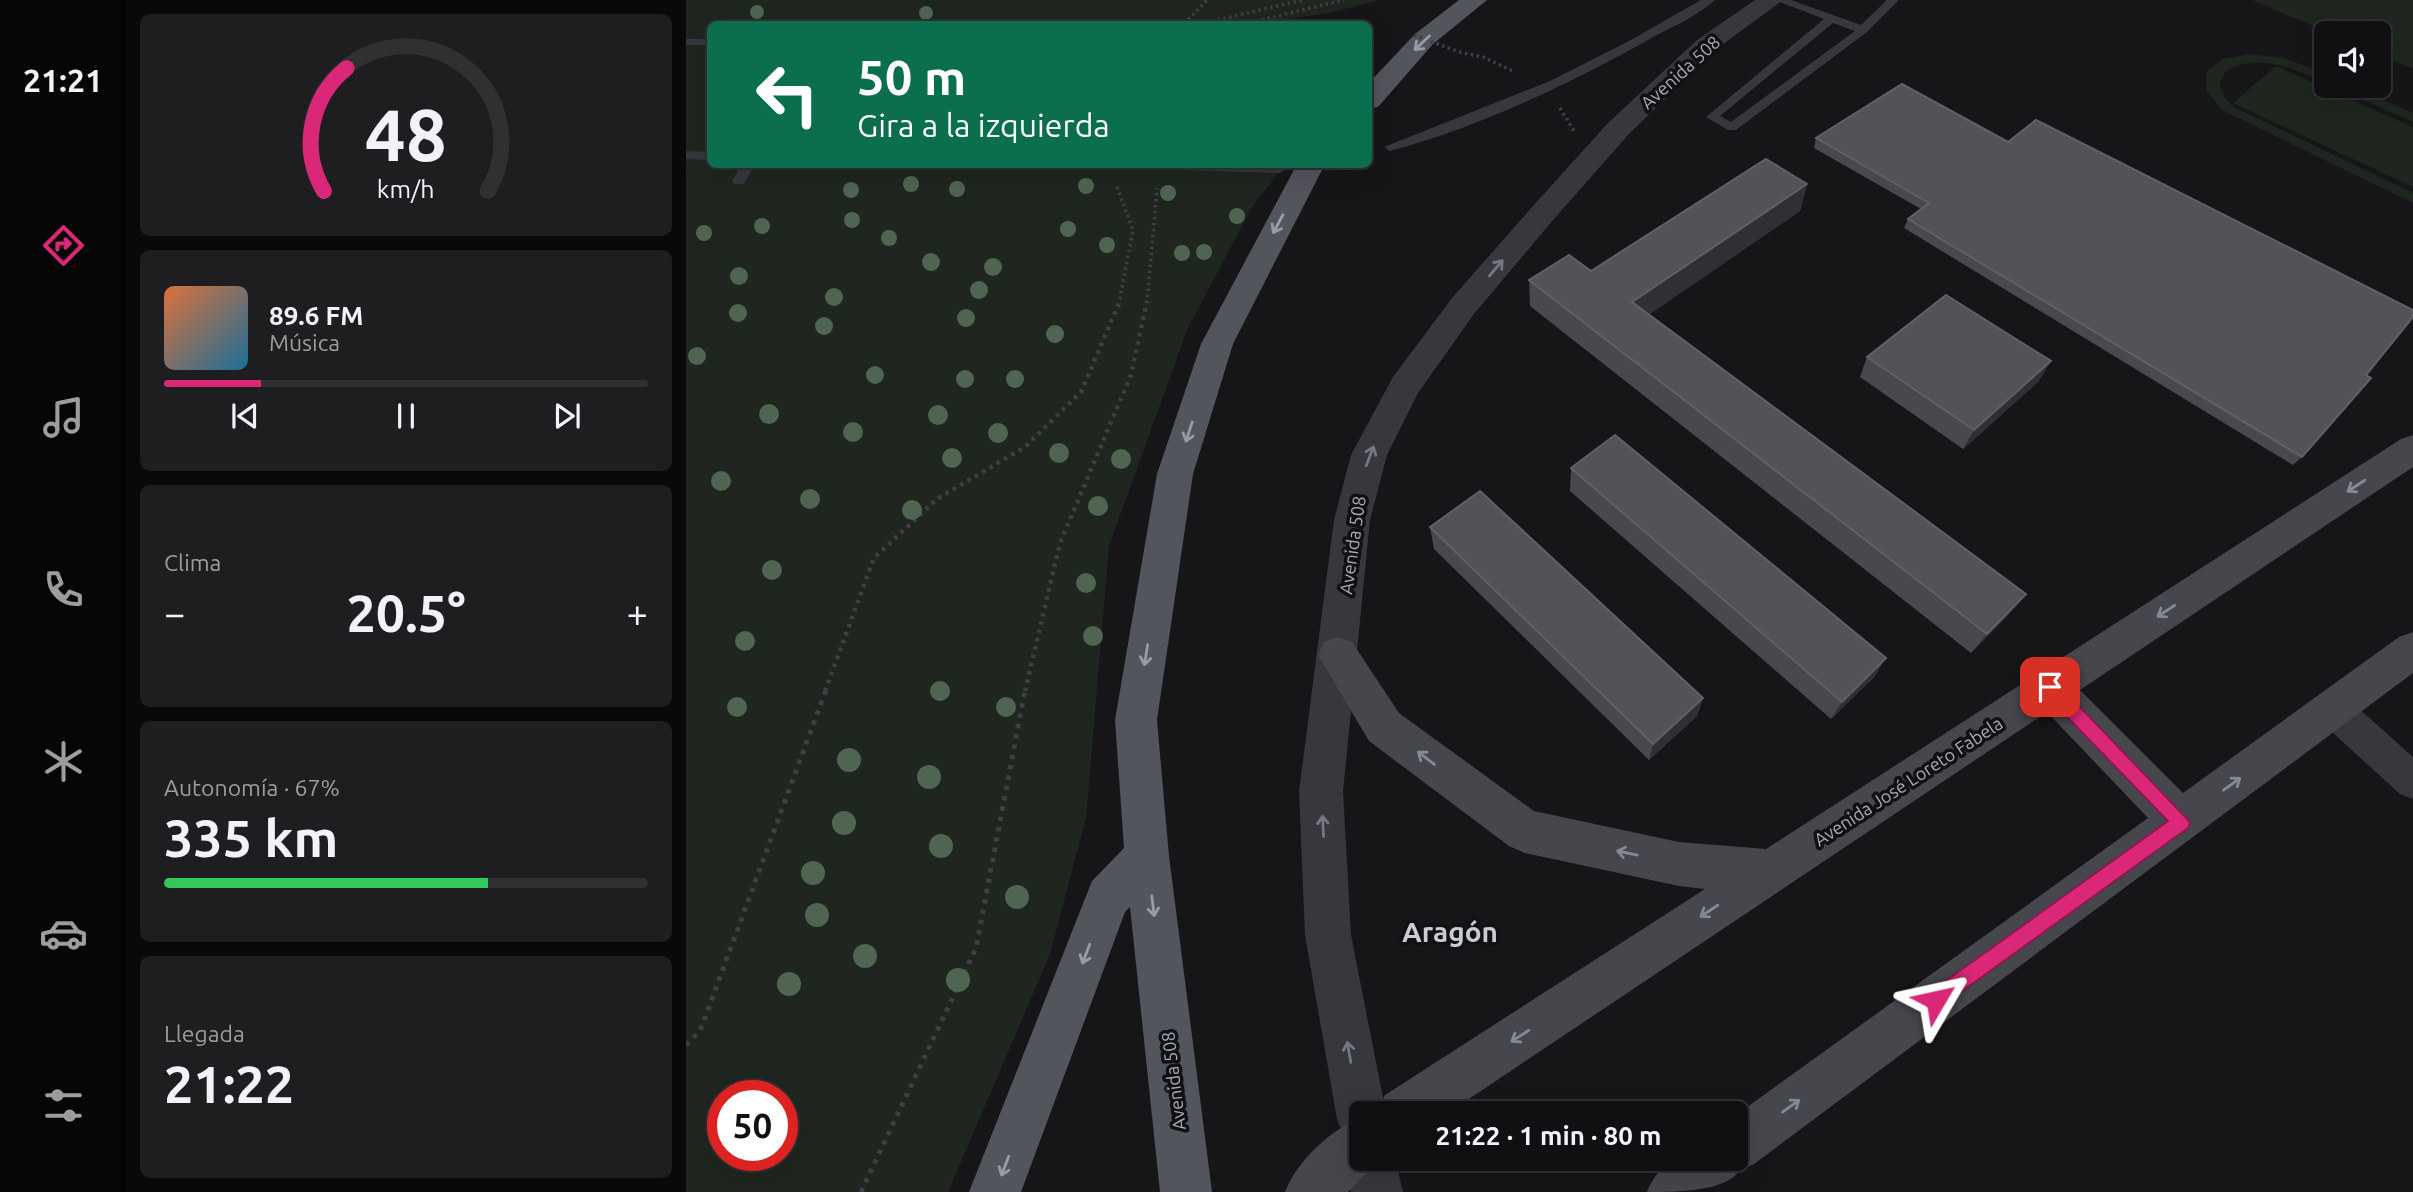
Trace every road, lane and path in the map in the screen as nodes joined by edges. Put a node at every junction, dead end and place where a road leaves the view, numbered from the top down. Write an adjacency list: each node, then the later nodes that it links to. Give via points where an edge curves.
1 (1207, 0): 10 (path)
2 (1303, 0): 11 (path)
3 (1344, 0): 12 (path)
4 (1475, 0): 18 (main road, one-way to 18, via 1424,40)
5 (1709, 0): 19 (lane, via 1650,37 1546,86)
6 (1771, 0): 29 (street, Avenida 508, one-way to 6, via 1352,520 1369,455 1405,386 1463,306 1618,129 1706,45)
7 (1781, 0): 9 (lane)
8 (1894, 0): 13 (lane)
9 (1831, 19): 13 (lane); 13 (lane, via 1712,117 1732,127)
10 (1187, 21)
11 (1213, 21)
12 (1256, 21)
13 (1863, 30)
14 (1414, 35): 17 (path, bridge)
15 (686, 42): 16 (lane)
16 (707, 42)
17 (1483, 57)
18 (1372, 97)
19 (1390, 147)
20 (686, 155): 21 (lane)
21 (707, 156)
22 (747, 168): 26 (lane)
23 (1164, 168): 43 (path, via 1157,181 1149,291 1131,375 1060,543 1025,690 976,948)
24 (1297, 168): 34 (main road, Avenida 508, one-way to 34, via 1217,344 1175,474 1136,720)
25 (1114, 178): 36 (path, via 1133,230 1121,301 1081,392 1025,447 937,499 874,558 700,1031)
26 (739, 181)
27 (2413, 449): 30 (main road, Avenida José Loreto Fabela, one-way to 30)
28 (2413, 650): 31 (main road)
29 (1338, 655): 35 (main road, one-way to 29, via 1679,864 1525,831 1384,727); 37 (street, Avenida 508, one-way to 29, via 1328,935 1321,791)
30 (2050, 687): 33 (main road); 35 (main road, Avenida José Loreto Fabela)
31 (2333, 710): 32 (street); 33 (main road, one-way to 31)
32 (2413, 781)
33 (2181, 822): 39 (main road, one-way to 33)
34 (1147, 856): 44 (main road, one-way to 44, via 1108,897); 45 (main road, Avenida 508, one-way to 45)
35 (1768, 872): 38 (main road, Avenida José Loreto Fabela, one-way to 38)
36 (686, 1045)
37 (1359, 1101)
38 (1421, 1101)
39 (1748, 1137)
40 (1349, 1155): 46 (main road)
41 (1372, 1171): 47 (street)
42 (1701, 1171): 48 (main road)
43 (861, 1192)
44 (995, 1192)
45 (1186, 1192)
46 (1311, 1192)
47 (1377, 1192)
48 (1673, 1192)

